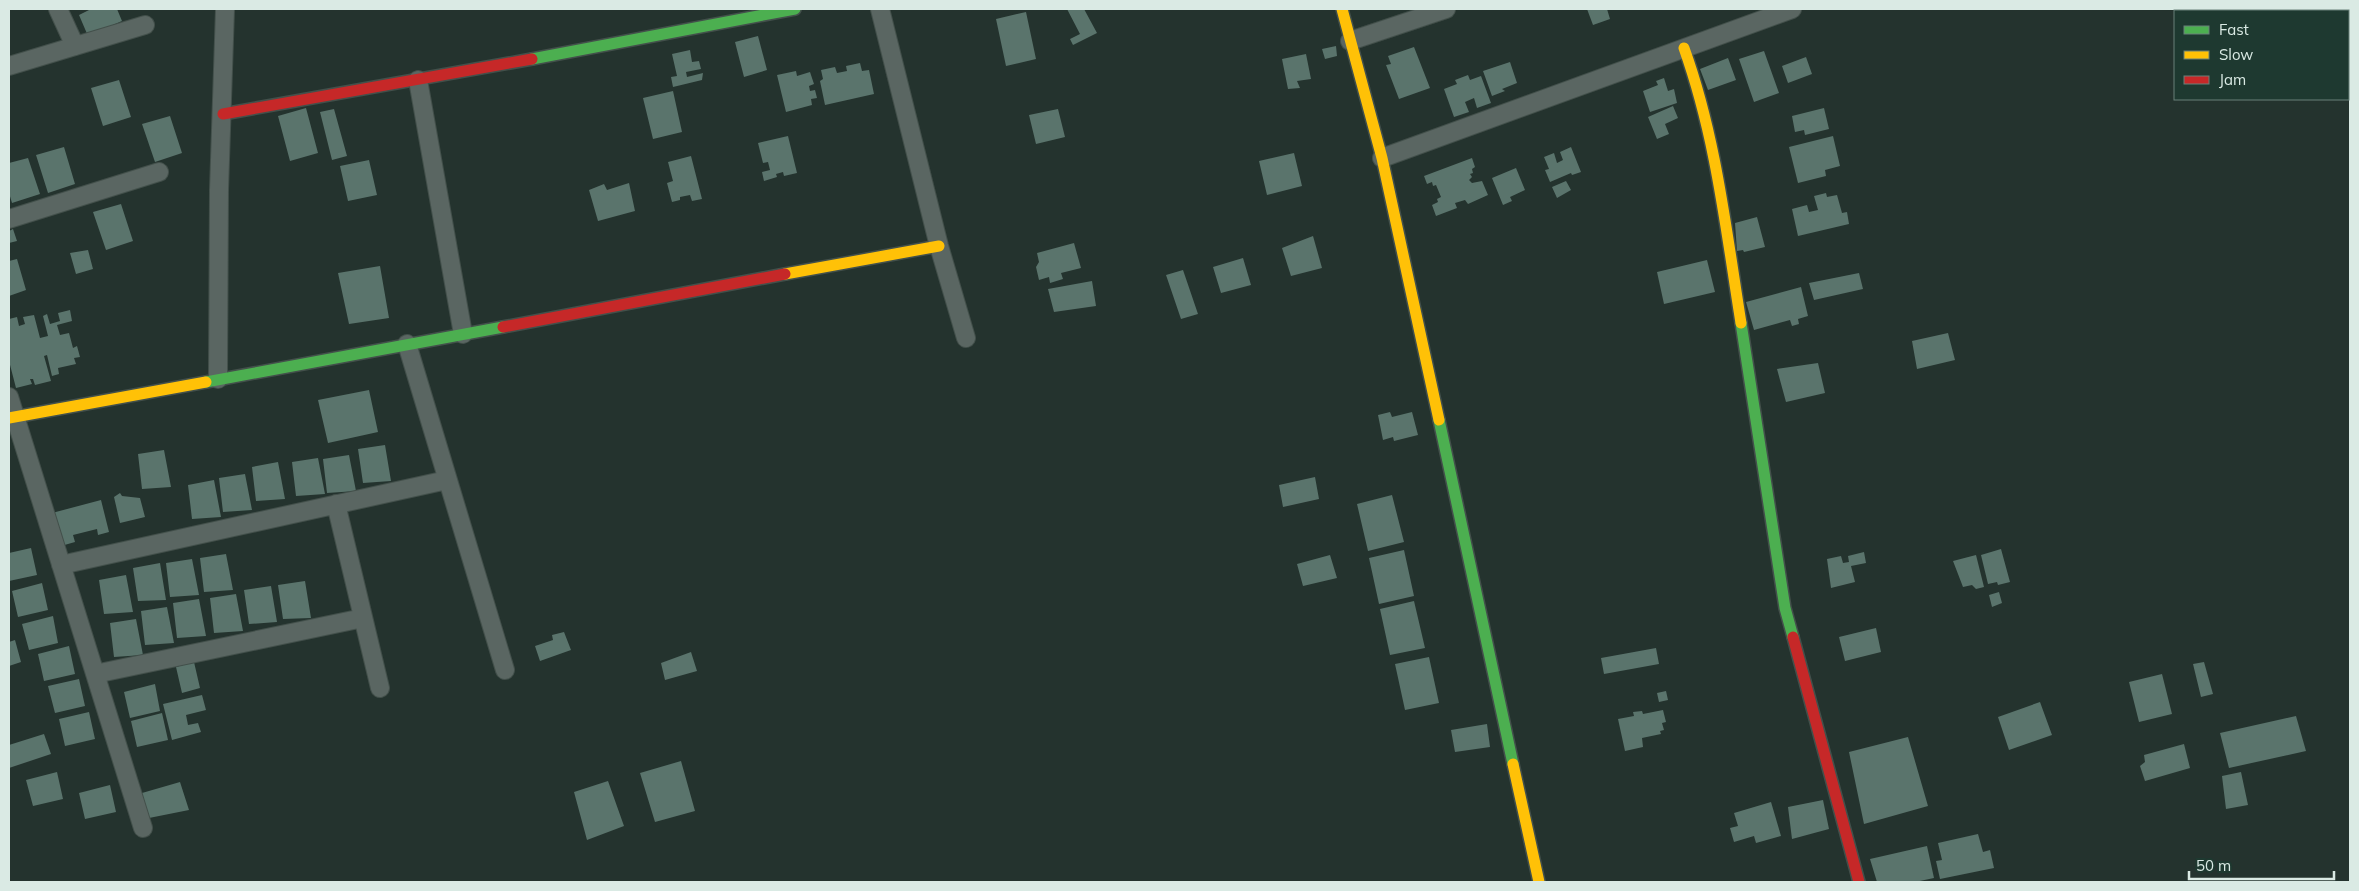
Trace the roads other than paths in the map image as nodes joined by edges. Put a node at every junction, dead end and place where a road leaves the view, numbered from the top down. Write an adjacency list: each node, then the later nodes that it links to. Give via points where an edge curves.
1 (58, 9): 10 (street)
2 (225, 9): 14 (street)
3 (795, 9): 13 (street)
4 (880, 9): 18 (street)
5 (1342, 9): 9 (street)
6 (1446, 9): 9 (street)
7 (1792, 9): 11 (street)
8 (145, 25): 10 (street)
9 (1350, 40): 15 (street)
10 (75, 46): 12 (street)
11 (1684, 48): 15 (street); 34 (street, via 1700,93 1715,158 1785,608)
12 (9, 66)
13 (418, 80): 14 (street); 19 (street)
14 (223, 114): 22 (street)
15 (1382, 158): 33 (street)
16 (159, 172): 17 (street)
17 (9, 219)
18 (939, 246): 19 (street); 20 (street)
19 (463, 334): 21 (street)
20 (966, 338)
21 (407, 344): 22 (street); 25 (street)
22 (218, 379): 24 (street)
23 (9, 397): 24 (street)
24 (12, 418): 27 (street)
25 (448, 480): 26 (street); 29 (street)
26 (336, 504): 27 (street); 28 (street)
27 (61, 565): 30 (street)
28 (363, 618): 30 (street); 31 (street)
29 (505, 670)
30 (95, 674): 32 (street)
31 (380, 688)
32 (143, 828)
33 (1539, 882)
34 (1860, 882)

